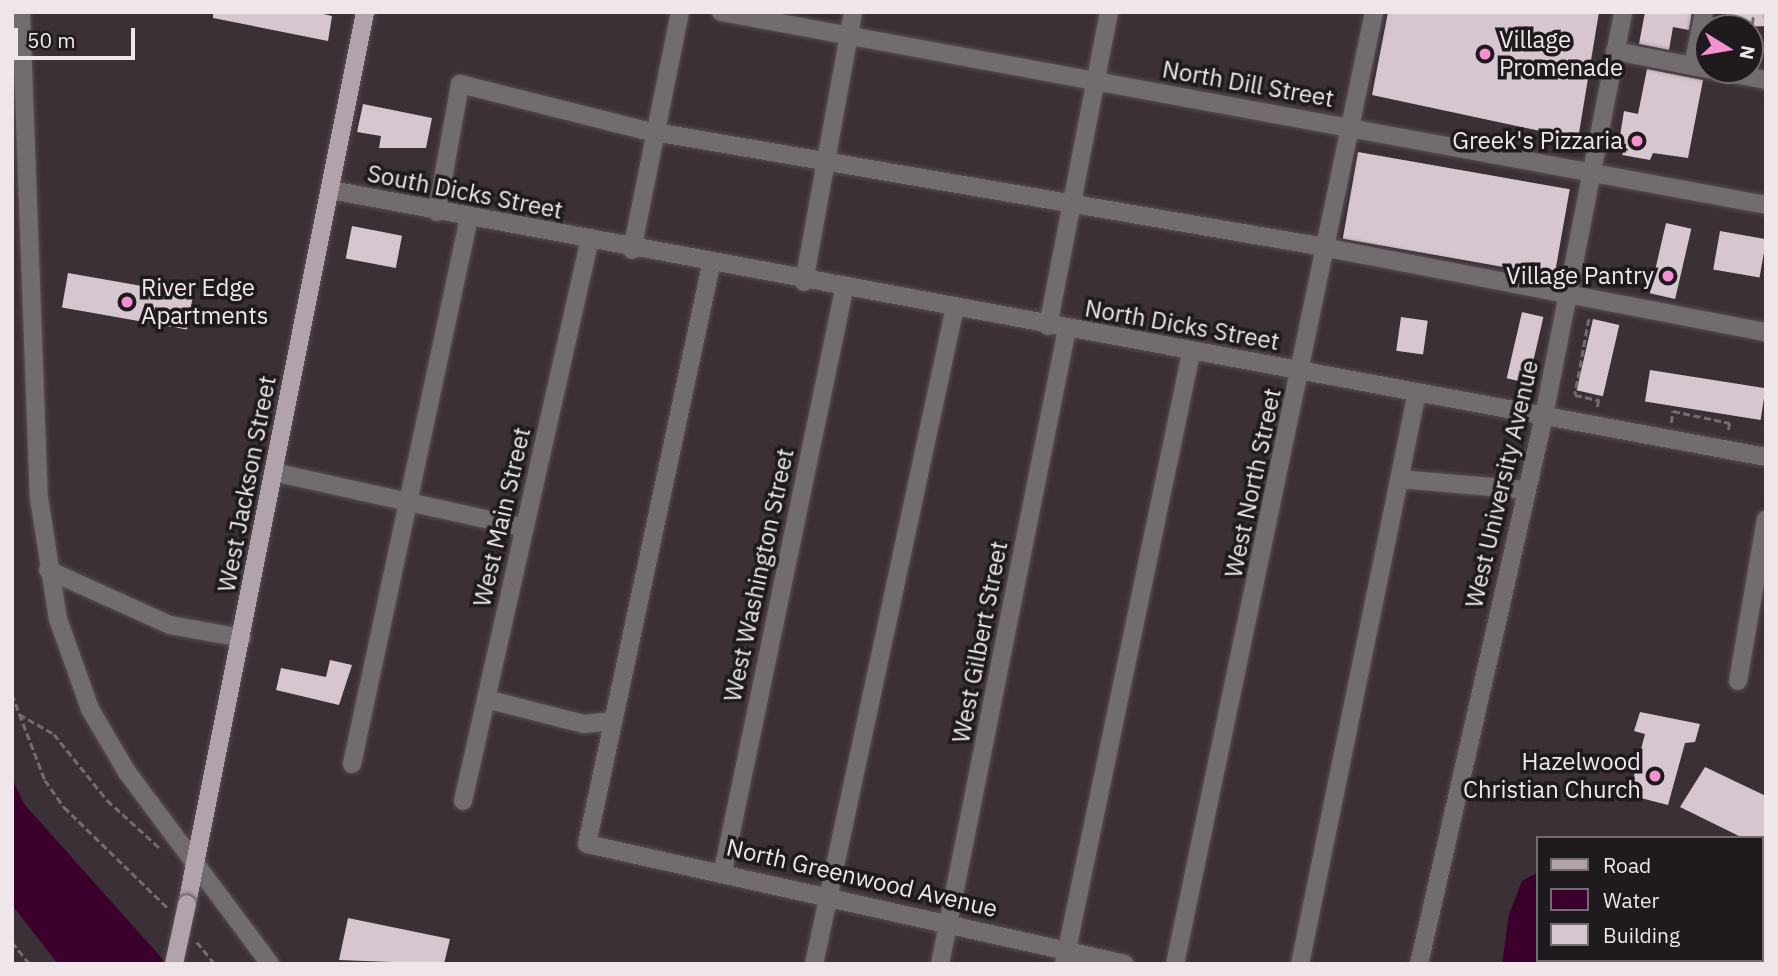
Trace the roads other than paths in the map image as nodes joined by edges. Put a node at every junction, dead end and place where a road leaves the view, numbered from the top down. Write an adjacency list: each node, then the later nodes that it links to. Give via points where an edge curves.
1 (21, 12): 44 (street, via 37,463)
2 (365, 12): 17 (main road, West Jackson Street)
3 (680, 12): 14 (street)
4 (721, 12): 9 (street, North Dill Street)
5 (852, 12): 9 (street)
6 (1109, 12): 12 (street)
7 (1374, 12): 13 (street, West North Street)
8 (1623, 12): 10 (street, West University Avenue)
9 (847, 39): 12 (street, North Dill Street); 15 (street)
10 (1615, 51): 11 (street); 16 (street, West University Avenue)
11 (1694, 66)
12 (1095, 82): 13 (street, North Dill Street); 18 (street)
13 (1350, 128): 16 (street, North Dill Street); 24 (street, West North Street)
14 (656, 131): 15 (street); 20 (street, via 460,84); 23 (street)
15 (824, 159): 18 (street); 26 (street)
16 (1591, 173): 19 (street, North Dill Street); 28 (street, West University Avenue)
17 (331, 190): 20 (street, South Dicks Street); 38 (main road, West Jackson Street)
18 (1071, 202): 24 (street); 30 (street)
19 (1766, 205)
20 (437, 212): 21 (street, South Dicks Street)
21 (469, 218): 22 (street, South Dicks Street); 41 (street)
22 (589, 243): 23 (street, North Dicks Street); 43 (street, West Main Street)
23 (632, 250): 25 (street, North Dicks Street)
24 (1326, 250): 28 (street); 34 (street, West North Street)
25 (711, 265): 26 (street, North Dicks Street); 48 (street)
26 (804, 282): 27 (street, North Dicks Street)
27 (844, 290): 29 (street, North Dicks Street); 52 (street, West Washington Street)
28 (1569, 293): 32 (street); 36 (street, West University Avenue)
29 (955, 307): 30 (street, North Dicks Street); 53 (street)
30 (1048, 326): 31 (street, North Dicks Street)
31 (1067, 329): 33 (street, North Dicks Street); 54 (street, West Gilbert Street)
32 (1766, 332)
33 (1191, 353): 34 (street, North Dicks Street); 55 (street)
34 (1302, 372): 35 (street, North Dicks Street); 61 (street, West North Street)
35 (1418, 392): 36 (street, North Dicks Street); 39 (street)
36 (1544, 416): 37 (street, North Dicks Street); 40 (street, West University Avenue)
37 (1766, 457)
38 (274, 472): 41 (street); 45 (main road, West Jackson Street)
39 (1399, 479): 40 (street); 62 (street)
40 (1527, 490): 63 (street, West University Avenue)
41 (409, 503): 43 (street); 49 (street)
42 (1766, 519): 46 (street)
43 (525, 528): 47 (street, West Main Street)
44 (48, 570): 45 (street, via 170,625); 51 (street, via 67,651 90,709)
45 (242, 638): 51 (main road, West Jackson Street)
46 (1738, 681)
47 (486, 699): 48 (street, via 584,724); 50 (street, West Main Street)
48 (613, 721): 52 (street, North Greenwood Avenue, via 587,844)
49 (352, 764)
50 (463, 801)
51 (197, 870): 56 (main road, West Jackson Street, bridge, via 181,910); 57 (street)
52 (723, 871): 53 (street, North Greenwood Avenue)
53 (829, 896): 54 (street, North Greenwood Avenue); 58 (street)
54 (948, 923): 55 (street, North Greenwood Avenue); 59 (street, West Gilbert Street)
55 (1065, 956): 60 (street, North Greenwood Avenue)
56 (174, 964)
57 (270, 964)
58 (814, 964)
59 (940, 964)
60 (1125, 964)
61 (1175, 964)
62 (1300, 964)
63 (1419, 964)

